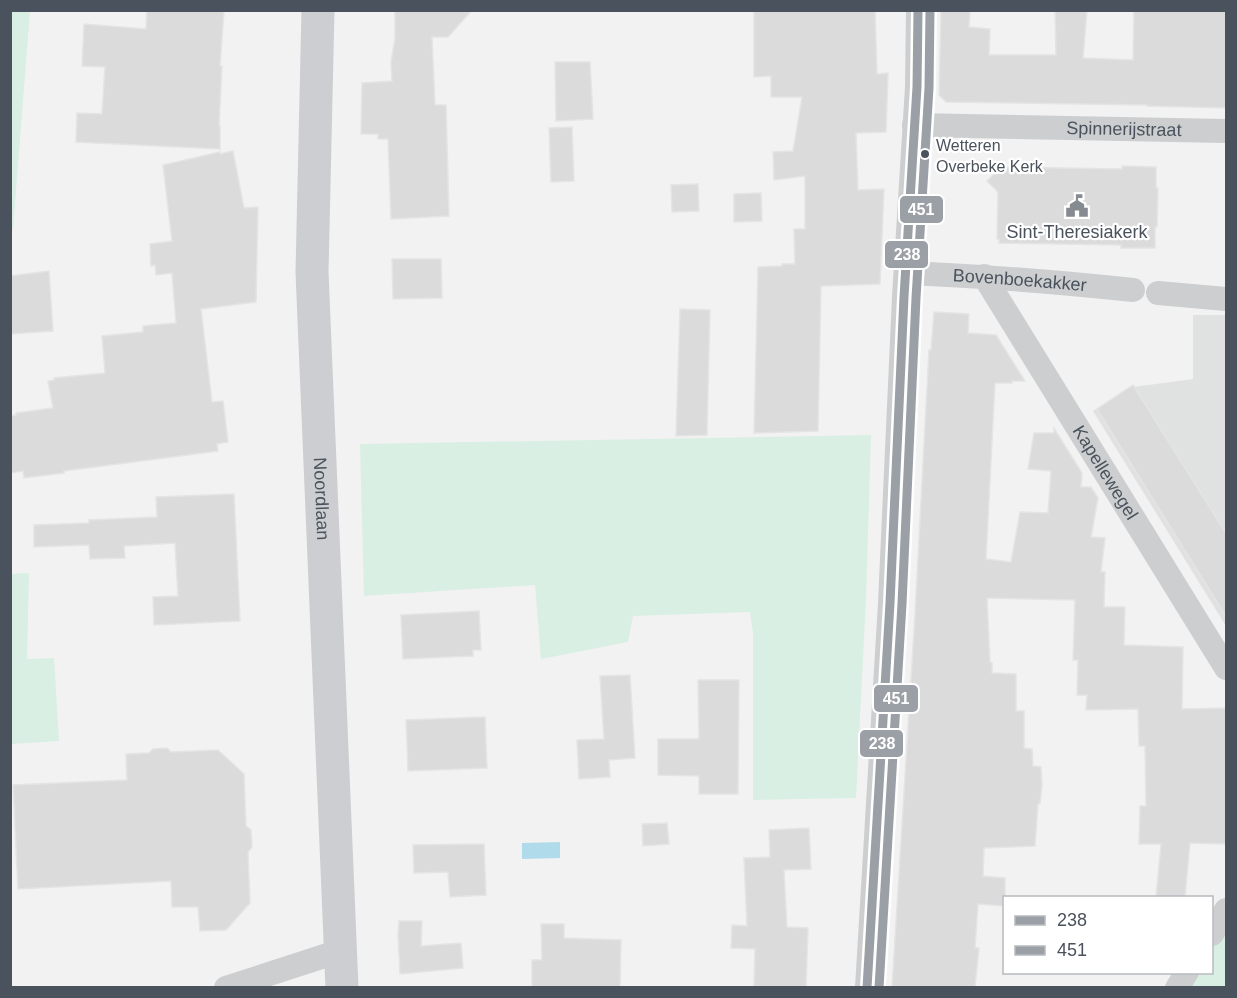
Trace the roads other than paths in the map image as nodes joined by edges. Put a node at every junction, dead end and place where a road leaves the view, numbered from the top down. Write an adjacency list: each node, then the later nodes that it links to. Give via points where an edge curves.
1 (318, 10): 13 (street, Noordlaan, via 312,272)
2 (918, 10): 3 (street)
3 (914, 125): 4 (street, Spinnerijstraat); 5 (street)
4 (1227, 131)
5 (906, 273): 6 (street, Bovenboekakker); 17 (street)
6 (984, 276): 7 (street, Bovenboekakker); 10 (street, Kapellewegel)
7 (1133, 290)
8 (1158, 293): 9 (street)
9 (1227, 298)
10 (1227, 668)
11 (1227, 910): 12 (street)
12 (1213, 932)
13 (340, 951): 15 (street); 16 (street, Noordlaan)
14 (1186, 974): 18 (street)
15 (226, 987)
16 (342, 987)
17 (867, 987)
18 (1177, 987)

